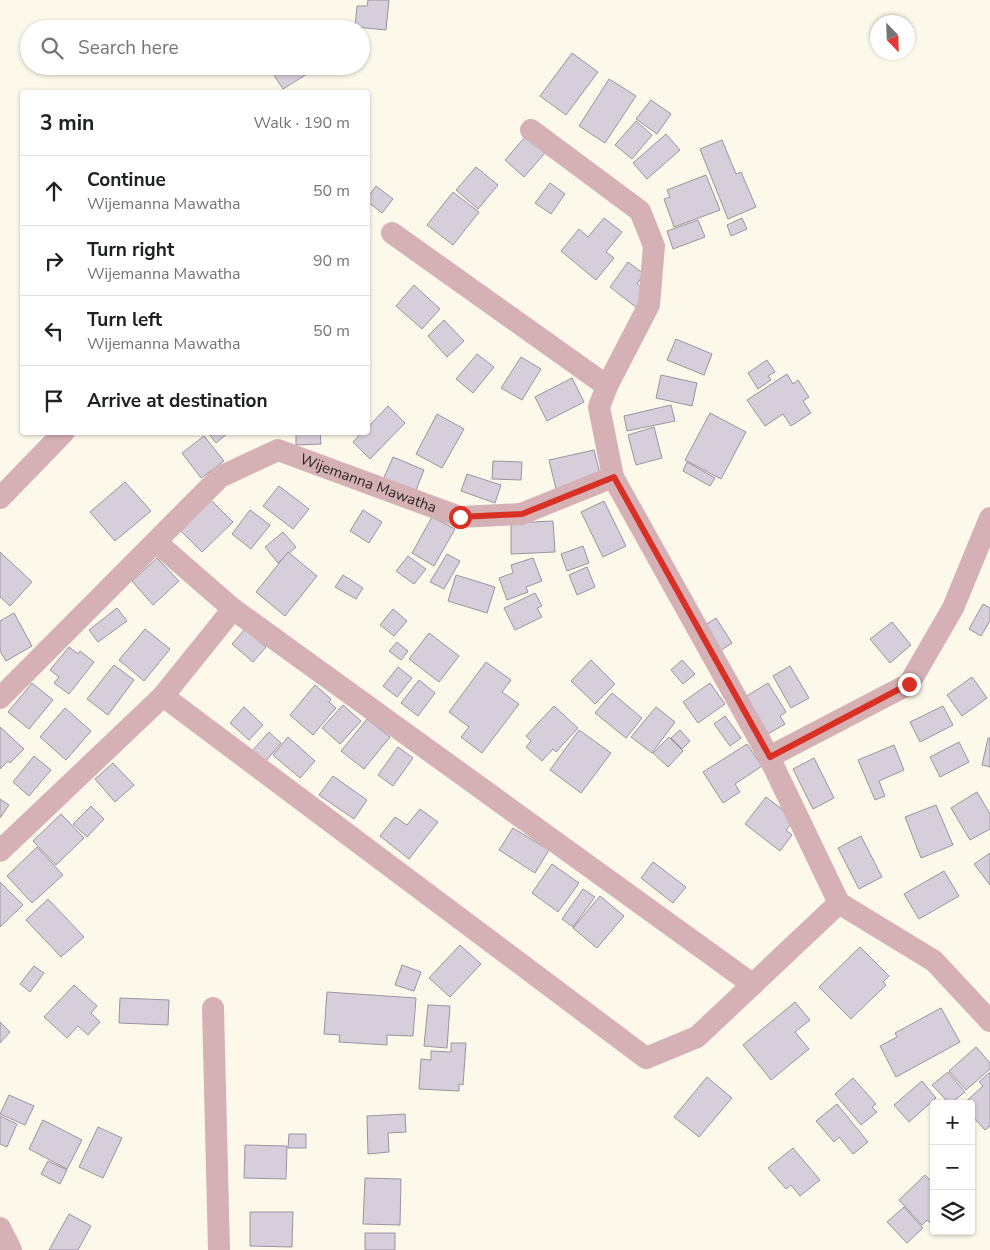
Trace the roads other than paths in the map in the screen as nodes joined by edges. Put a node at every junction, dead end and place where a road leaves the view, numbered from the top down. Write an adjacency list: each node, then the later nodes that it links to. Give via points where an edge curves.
1 (531, 130): 3 (street, via 640,211 654,246 649,305)
2 (392, 233): 3 (street)
3 (607, 386): 5 (street, via 599,407)
4 (61, 435): 6 (street)
5 (614, 477): 8 (street, Wijemanna Mawatha, via 522,514 460,517 278,450 220,476); 12 (street)
6 (0, 498)
7 (990, 518): 12 (street, via 954,608 909,684)
8 (156, 542): 9 (street); 11 (street, Wijemanna Mawatha)
9 (233, 609): 10 (street); 15 (street)
10 (163, 696): 13 (street); 15 (street, via 646,1058 697,1037)
11 (0, 698)
12 (770, 757): 14 (street)
13 (0, 851)
14 (839, 903): 15 (street); 17 (street, via 934,961)
15 (752, 984)
16 (213, 1008): 20 (street)
17 (990, 1021)
18 (0, 1228): 19 (street)
19 (10, 1250)
20 (219, 1250)

